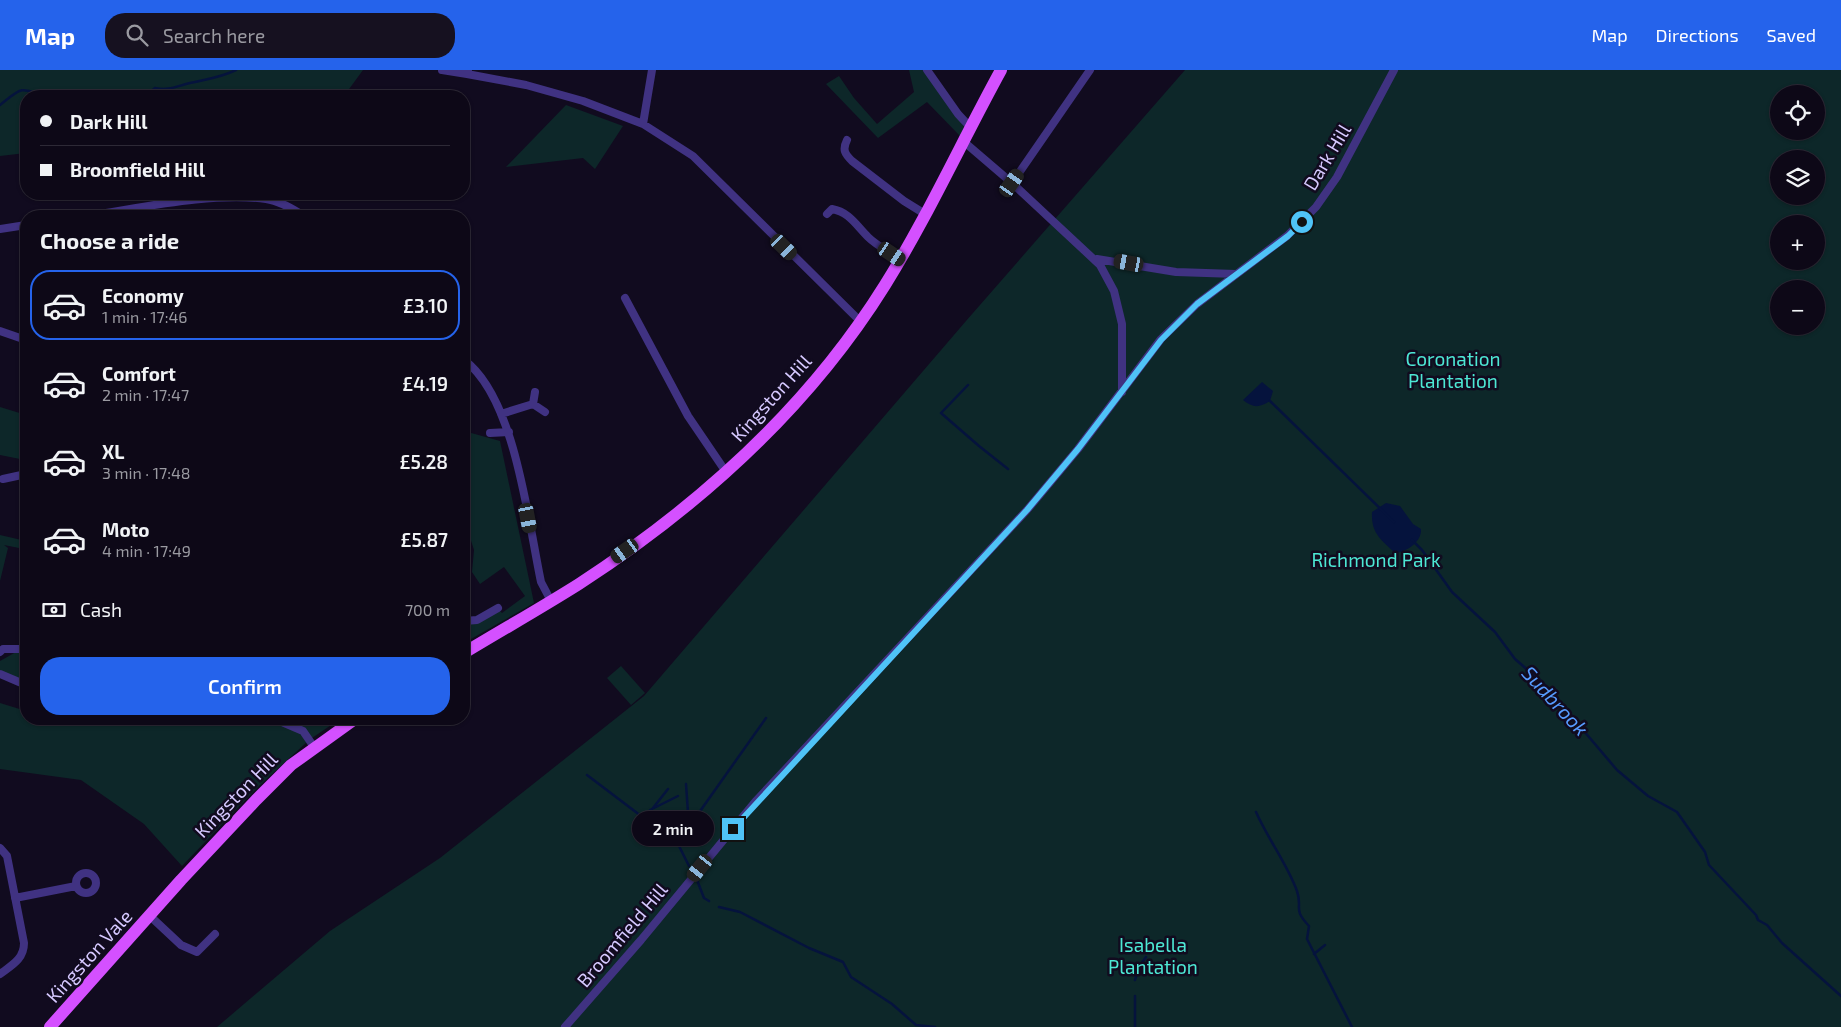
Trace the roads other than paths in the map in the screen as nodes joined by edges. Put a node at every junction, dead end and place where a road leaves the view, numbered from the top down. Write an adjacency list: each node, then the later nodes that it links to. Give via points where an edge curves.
1 (442, 70): 7 (street)
2 (652, 70): 8 (street)
3 (927, 70): 9 (street)
4 (1001, 70): 9 (main road, Kingston Hill)
5 (1090, 70): 12 (street)
6 (1394, 70): 23 (street, Dark Hill, via 1337,177 1316,207 1288,236)
7 (468, 72): 8 (street, via 526,84)
8 (643, 124): 25 (street, via 693,156)
9 (971, 128): 11 (main road, Kingston Hill)
10 (847, 140): 18 (street, via 845,154 852,161)
11 (963, 141): 12 (street); 18 (main road, Kingston Hill)
12 (1012, 183): 22 (street)
13 (210, 200): 15 (street)
14 (269, 200): 16 (street)
15 (128, 210)
16 (294, 210)
17 (826, 214): 21 (street, via 832,209 840,210 852,218 869,238)
18 (925, 214): 21 (main road, Kingston Hill)
19 (20, 226): 20 (street)
20 (0, 229)
21 (900, 259): 25 (main road, Kingston Hill)
22 (1096, 259): 23 (street, via 1176,272); 30 (street, via 1110,281 1120,310)
23 (1236, 274): 30 (street, Dark Hill, via 1197,304 1161,340)
24 (625, 298): 36 (street, via 688,416)
25 (860, 321): 36 (main road, Kingston Hill, via 781,418)
26 (0, 331): 27 (street)
27 (20, 338)
28 (470, 365): 33 (street, via 492,393)
29 (535, 392): 31 (street)
30 (1122, 392): 57 (street, Broomfield Hill, via 1027,510 755,802)
31 (533, 404): 32 (street); 33 (street)
32 (545, 412)
33 (501, 414): 34 (street)
34 (509, 432): 35 (street); 39 (street, via 541,582)
35 (490, 433)
36 (726, 472): 39 (main road, Kingston Hill, via 634,545)
37 (20, 475): 38 (street)
38 (3, 479)
39 (551, 600): 43 (main road, Kingston Hill)
40 (498, 608): 41 (street)
41 (470, 620)
42 (20, 649): 44 (street, via 3,649)
43 (470, 649)
44 (0, 652)
45 (0, 674): 46 (street)
46 (20, 682)
47 (289, 725): 49 (street, via 303,731)
48 (346, 725): 49 (main road, Kingston Hill)
49 (314, 747): 53 (main road, Kingston Hill, via 256,800)
50 (0, 848): 52 (street, via 6,856)
51 (76, 886): 52 (street)
52 (15, 898): 55 (street, via 24,952)
53 (152, 913): 54 (street, via 181,945 197,952); 56 (main road, Kingston Vale)
54 (215, 934)
55 (0, 974)
56 (50, 1027)
57 (565, 1027)

